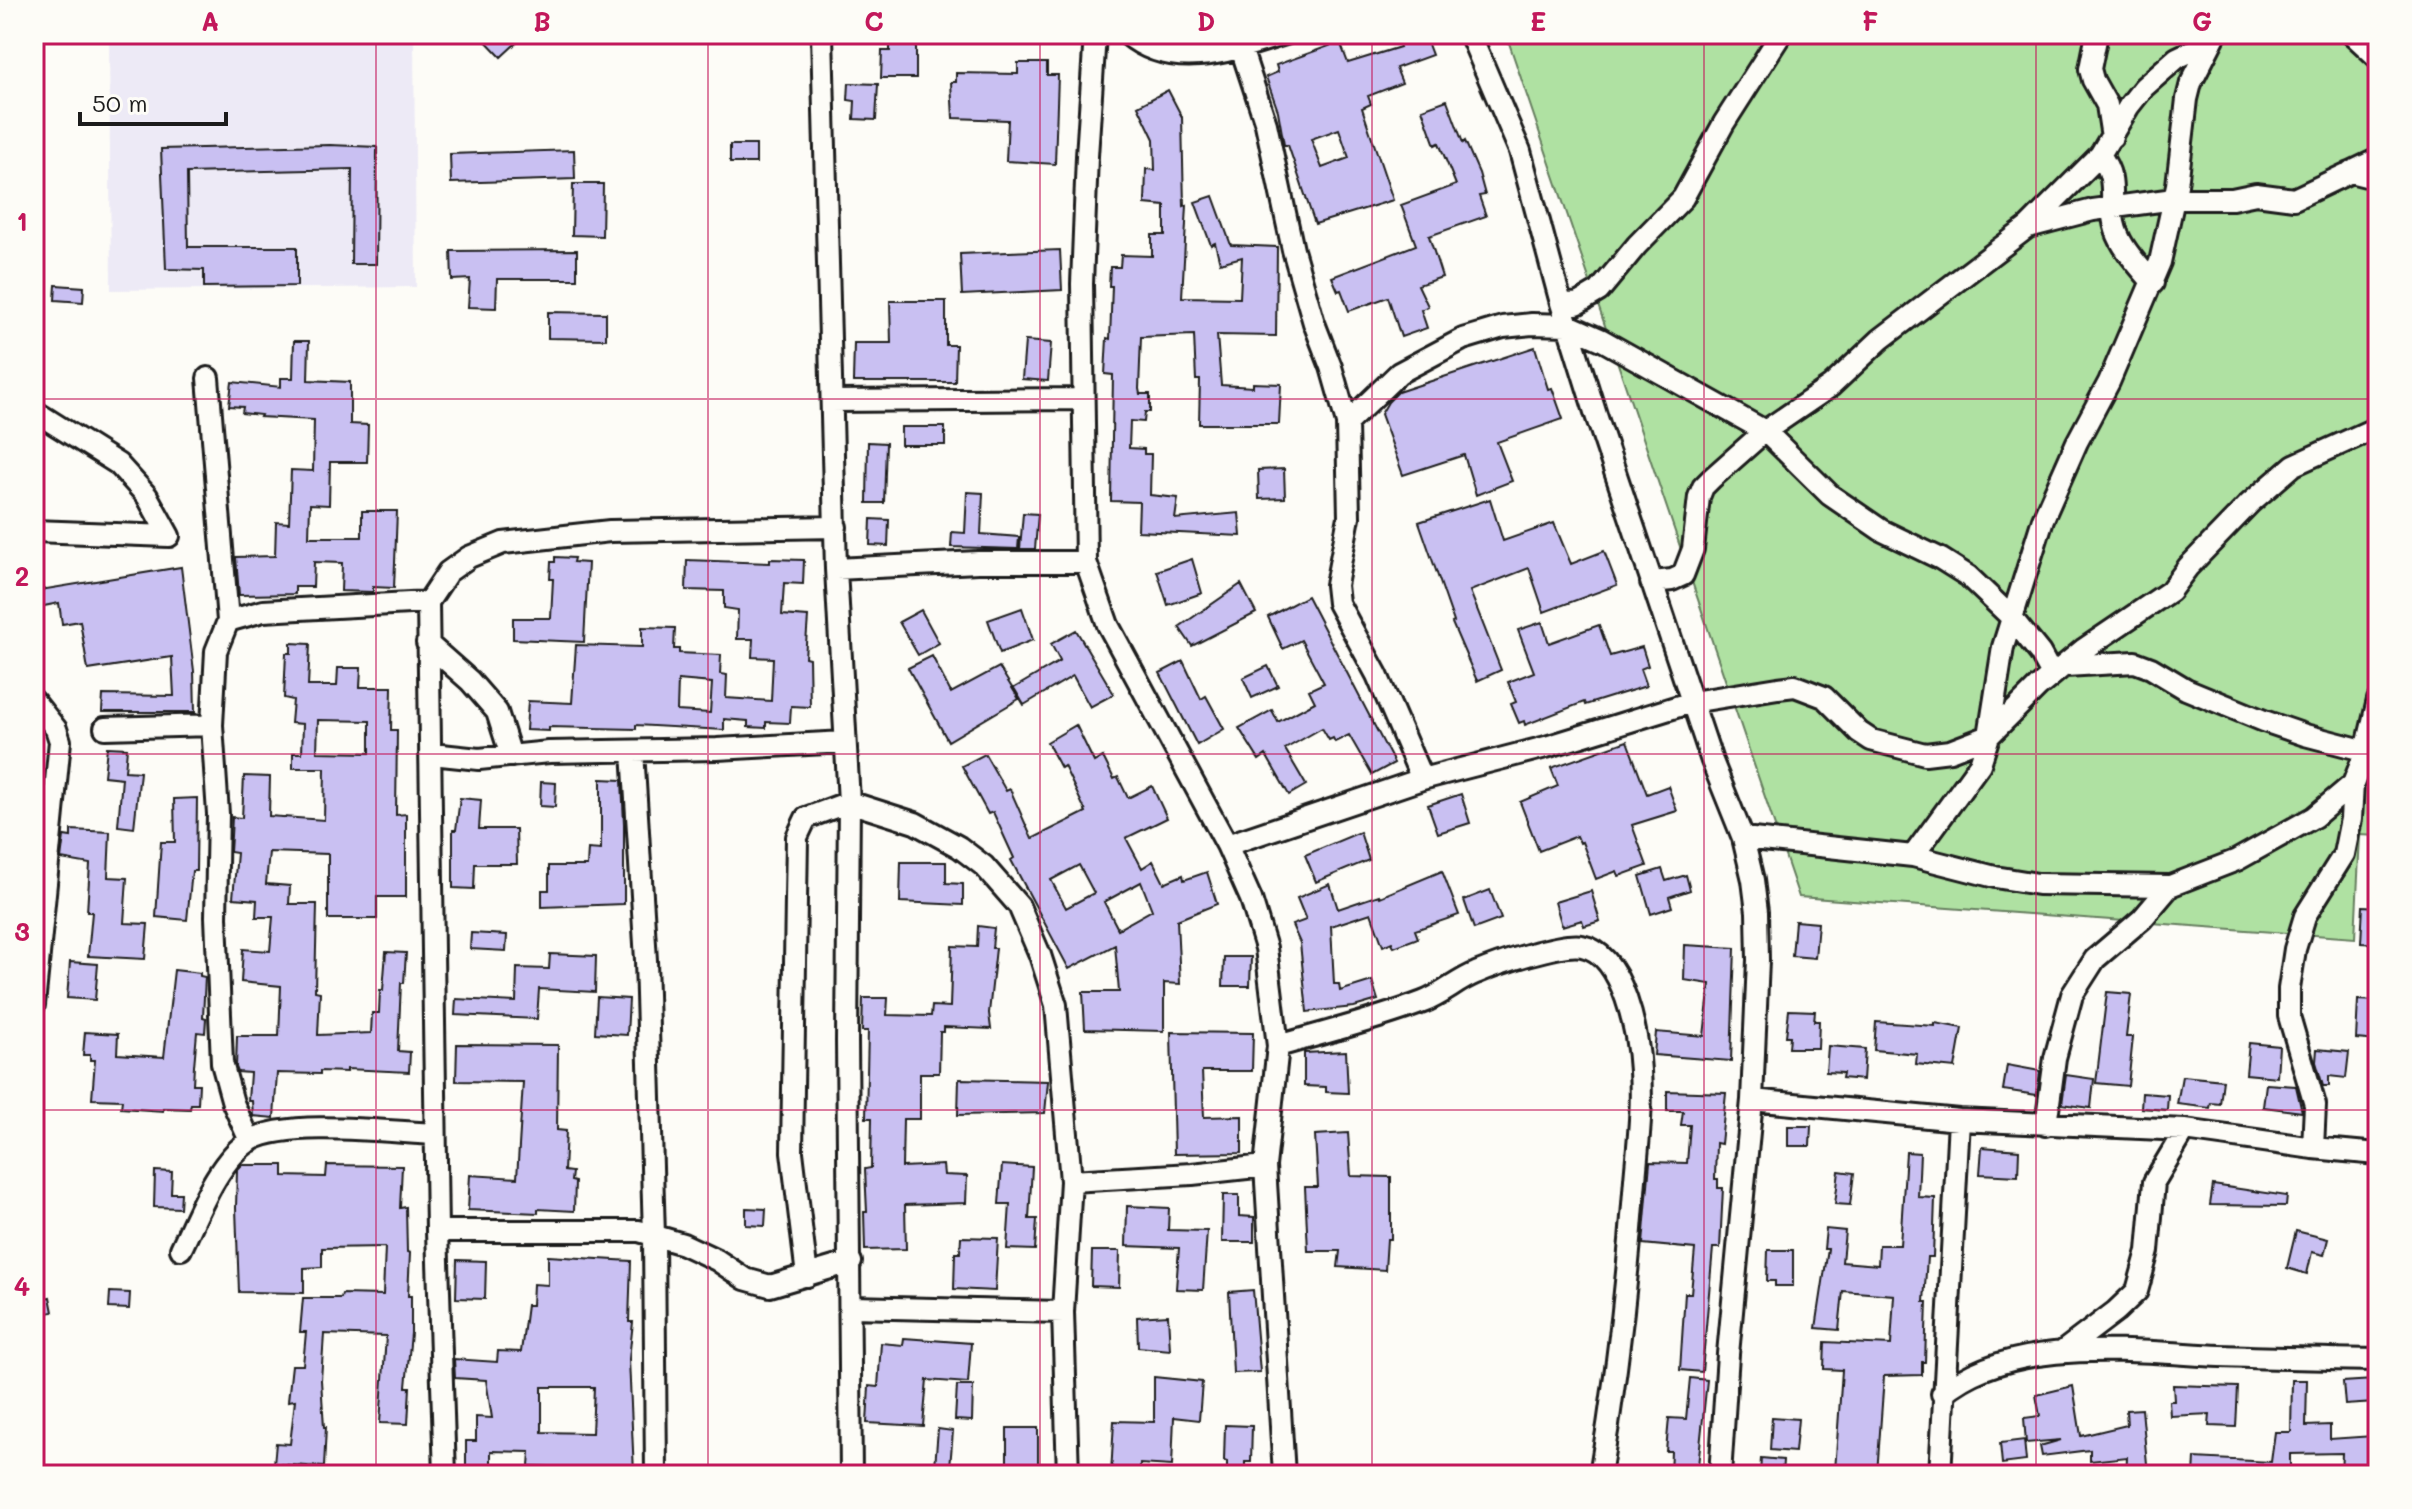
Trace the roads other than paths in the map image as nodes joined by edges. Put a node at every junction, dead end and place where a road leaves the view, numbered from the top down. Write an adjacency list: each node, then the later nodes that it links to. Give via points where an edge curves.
1 (822, 34): 25 (street)
2 (1095, 34): 24 (street, via 1083,270)
3 (1127, 34): 10 (street, via 1154,51 1193,57)
4 (1285, 34): 10 (street)
5 (1470, 34): 21 (street, via 1520,151)
6 (1781, 34): 21 (street, via 1683,198 1599,291 1577,304)
7 (2097, 34): 12 (street, via 2090,69 2107,105)
8 (2352, 34): 11 (street)
9 (2213, 38): 12 (street, via 2177,58 2144,87); 17 (street, via 2187,99)
10 (1241, 48): 27 (street, via 1266,124 1293,250)
11 (2378, 58)
12 (2112, 137): 13 (street)
13 (2100, 155): 18 (street, via 2112,178); 19 (street)
14 (2378, 159): 15 (street)
15 (2350, 172): 16 (street); 17 (street, via 2294,199 2256,194)
16 (2378, 179)
17 (2174, 199): 18 (street); 20 (street)
18 (2112, 207): 19 (street); 20 (street, via 2120,240)
19 (2028, 227): 29 (street, via 1881,339 1831,386)
20 (2153, 283): 36 (street, via 2043,519)
21 (1561, 303): 22 (street)
22 (1568, 325): 27 (street, via 1503,327 1463,339 1399,373); 29 (street); 34 (street)
23 (208, 378): 37 (street)
24 (1083, 399): 25 (street); 32 (street)
25 (832, 401): 30 (street)
26 (34, 411): 31 (street, via 118,464 147,496 169,536)
27 (1347, 423): 51 (street, via 1349,517 1336,585 1338,603 1377,675)
28 (2378, 427): 39 (street, via 2294,465 2250,503 2170,591)
29 (1765, 431): 34 (street, via 1703,487 1683,575); 36 (street, via 1830,495 1881,530 1968,576)
30 (836, 527): 33 (street); 35 (street, via 610,531 503,543 448,572)
31 (34, 531)
32 (1086, 562): 33 (street); 55 (street, via 1108,625)
33 (836, 569): 46 (street)
34 (1651, 582): 42 (street)
35 (428, 602): 37 (street, via 263,611); 38 (street)
36 (2011, 617): 39 (street); 45 (street)
37 (228, 621): 43 (street, via 216,651)
38 (427, 643): 49 (street); 50 (street, via 497,712)
39 (2058, 671): 45 (street); 48 (street, via 2135,662 2217,703)
40 (2378, 700): 48 (street)
41 (34, 701): 58 (street, via 60,741)
42 (1692, 702): 45 (street, via 1795,686 1824,697 1871,740 1906,750 1950,751); 51 (street); 54 (street)
43 (212, 725): 44 (street); 65 (street, via 222,1063)
44 (105, 728)
45 (1989, 736): 56 (street, via 1980,764)
46 (845, 742): 47 (street); 53 (street)
47 (633, 751): 50 (street); 71 (street)
48 (2372, 753): 52 (street)
49 (432, 754): 50 (street); 64 (street)
50 (511, 756)
51 (1422, 779): 55 (street)
52 (2353, 784): 57 (street, via 2314,817 2237,860); 66 (street, via 2344,854 2309,906 2289,989 2289,1016 2315,1105)
53 (849, 802): 69 (street, via 915,823 959,847 1019,906 1056,1005); 73 (street); 74 (street, via 806,818 797,837 792,1152)
54 (1743, 838): 56 (street); 60 (street, via 1757,912)
55 (1227, 845): 59 (street, via 1266,948)
56 (1913, 856): 57 (street, via 2017,882)
57 (2170, 886): 62 (street, via 2142,919 2095,959 2072,995 2055,1058)
58 (34, 1005)
59 (1278, 1046): 68 (street); 85 (street, via 1426,1001 1475,973 1523,957 1581,945 1598,952 1621,984 1635,1028 1641,1118 1623,1327)
60 (1752, 1100): 61 (street); 86 (street)
61 (1959, 1120): 62 (street); 79 (street)
62 (2046, 1125): 63 (street)
63 (2185, 1130): 66 (street); 77 (street, via 2154,1182 2148,1251 2137,1291)
64 (435, 1134): 65 (street, via 298,1129); 70 (street)
65 (250, 1141): 72 (street, via 208,1192)
66 (2313, 1148): 67 (street)
67 (2378, 1154)
68 (1265, 1166): 69 (street); 84 (street)
69 (1071, 1181): 76 (street)
70 (437, 1231): 71 (street, via 639,1231); 80 (street)
71 (654, 1236): 74 (street, via 683,1244 745,1279 770,1286); 81 (street)
72 (181, 1249)
73 (851, 1262): 74 (street); 75 (street)
74 (807, 1276)
75 (852, 1307): 76 (street); 82 (street)
76 (1063, 1312): 83 (street)
77 (2062, 1352): 78 (street); 79 (street, via 1983,1369)
78 (2378, 1360)
79 (1942, 1394): 87 (street)
80 (445, 1475)
81 (656, 1475)
82 (851, 1475)
83 (1068, 1475)
84 (1284, 1475)
85 (1600, 1475)
86 (1720, 1475)
87 (1940, 1475)

